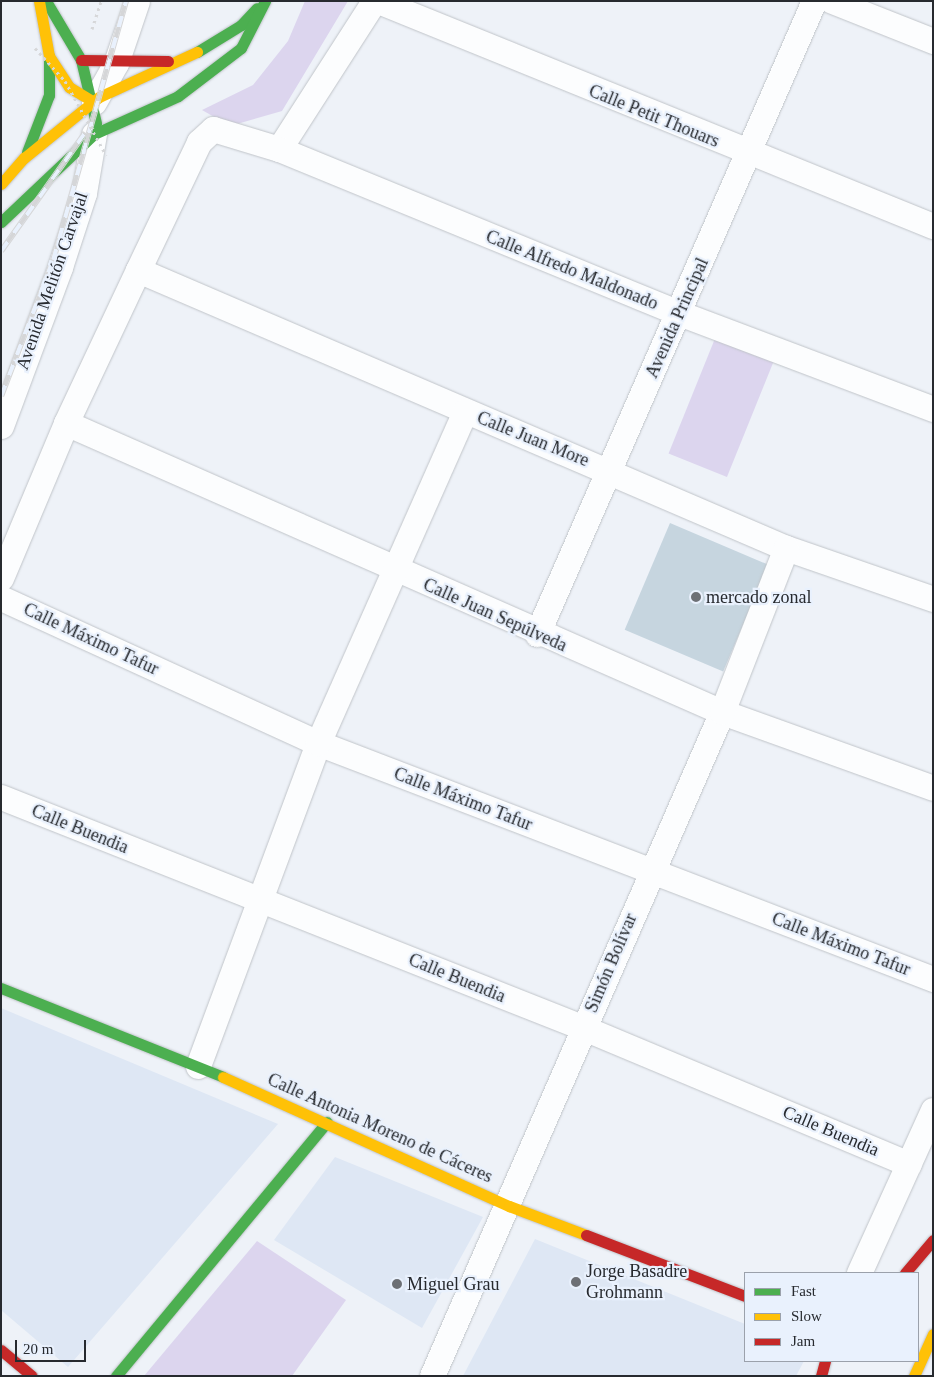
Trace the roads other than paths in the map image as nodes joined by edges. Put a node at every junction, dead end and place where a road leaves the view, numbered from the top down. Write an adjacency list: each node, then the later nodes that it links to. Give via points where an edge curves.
1 (39, 1): 10 (main road)
2 (46, 1): 11 (main road)
3 (137, 1): 13 (street)
4 (264, 1): 12 (main road, via 241,25); 15 (main road, via 254,30 241,48 178,96)
5 (374, 1): 16 (street)
6 (378, 1): 17 (street, Calle Petit Thouars)
7 (814, 1): 17 (street, Avenida Principal)
8 (832, 1): 9 (street)
9 (933, 41)
10 (49, 56): 14 (main road, via 69,87); 18 (main road, via 49,95)
11 (81, 60): 13 (main road); 14 (main road)
12 (184, 60): 13 (main road); 14 (main road)
13 (116, 63): 14 (street)
14 (94, 102): 15 (main road); 18 (main road)
15 (100, 145): 20 (main road); 27 (street, Avenida Melitón Carvajal, via 60,267)
16 (279, 150): 22 (street, Calle Alfredo Maldonado, via 213,129 199,142); 23 (street, Calle Alfredo Maldonado)
17 (749, 155): 21 (street, Calle Petit Thouars); 23 (street, Avenida Principal)
18 (24, 158): 19 (main road)
19 (3, 179)
20 (1, 222)
21 (933, 226)
22 (138, 270): 25 (street, Calle Juan More); 26 (street)
23 (679, 313): 24 (street, Calle Alfredo Maldonado); 28 (street, Avenida Principal)
24 (933, 409)
25 (465, 411): 28 (street, Calle Juan More); 30 (street)
26 (66, 423): 30 (street, Calle Juan Sepúlveda); 31 (street)
27 (1, 426)
28 (611, 471): 29 (street, Calle Juan More); 34 (street, Avenida Principal)
29 (786, 548): 33 (street, Calle Juan More); 35 (street, Simón Bolívar)
30 (394, 570): 34 (street, Calle Juan Sepúlveda); 36 (street)
31 (1, 578)
32 (1, 598): 36 (street, Calle Máximo Tafur)
33 (933, 599)
34 (537, 634): 35 (street, Calle Juan Sepúlveda)
35 (722, 712): 37 (street, Calle Juan Sepúlveda); 39 (street, Simón Bolívar)
36 (318, 743): 39 (street, Calle Máximo Tafur); 40 (street)
37 (933, 788)
38 (1, 798): 40 (street, Calle Buendia)
39 (650, 871): 41 (street, Calle Máximo Tafur); 43 (street, Simón Bolívar)
40 (260, 900): 43 (street, Calle Buendia); 44 (street)
41 (933, 979)
42 (1, 988): 44 (main road, Calle Antonia Moreno de Cáceres)
43 (584, 1028): 47 (street, Calle Buendia); 48 (street, Simón Bolívar)
44 (198, 1066): 46 (main road, Calle Antonia Moreno de Cáceres)
45 (933, 1110): 47 (street)
46 (327, 1122): 48 (main road, Calle Antonia Moreno de Cáceres); 58 (main road)
47 (910, 1164): 50 (street)
48 (509, 1206): 52 (main road, Calle Antonia Moreno de Cáceres); 59 (street, Simón Bolívar)
49 (933, 1240): 51 (main road)
50 (859, 1272)
51 (906, 1272)
52 (744, 1296)
53 (933, 1334): 62 (main road)
54 (1, 1350): 57 (main road)
55 (817, 1362): 60 (main road)
56 (825, 1362): 61 (main road)
57 (32, 1376)
58 (116, 1376)
59 (432, 1376)
60 (810, 1376)
61 (821, 1376)
62 (914, 1376)

